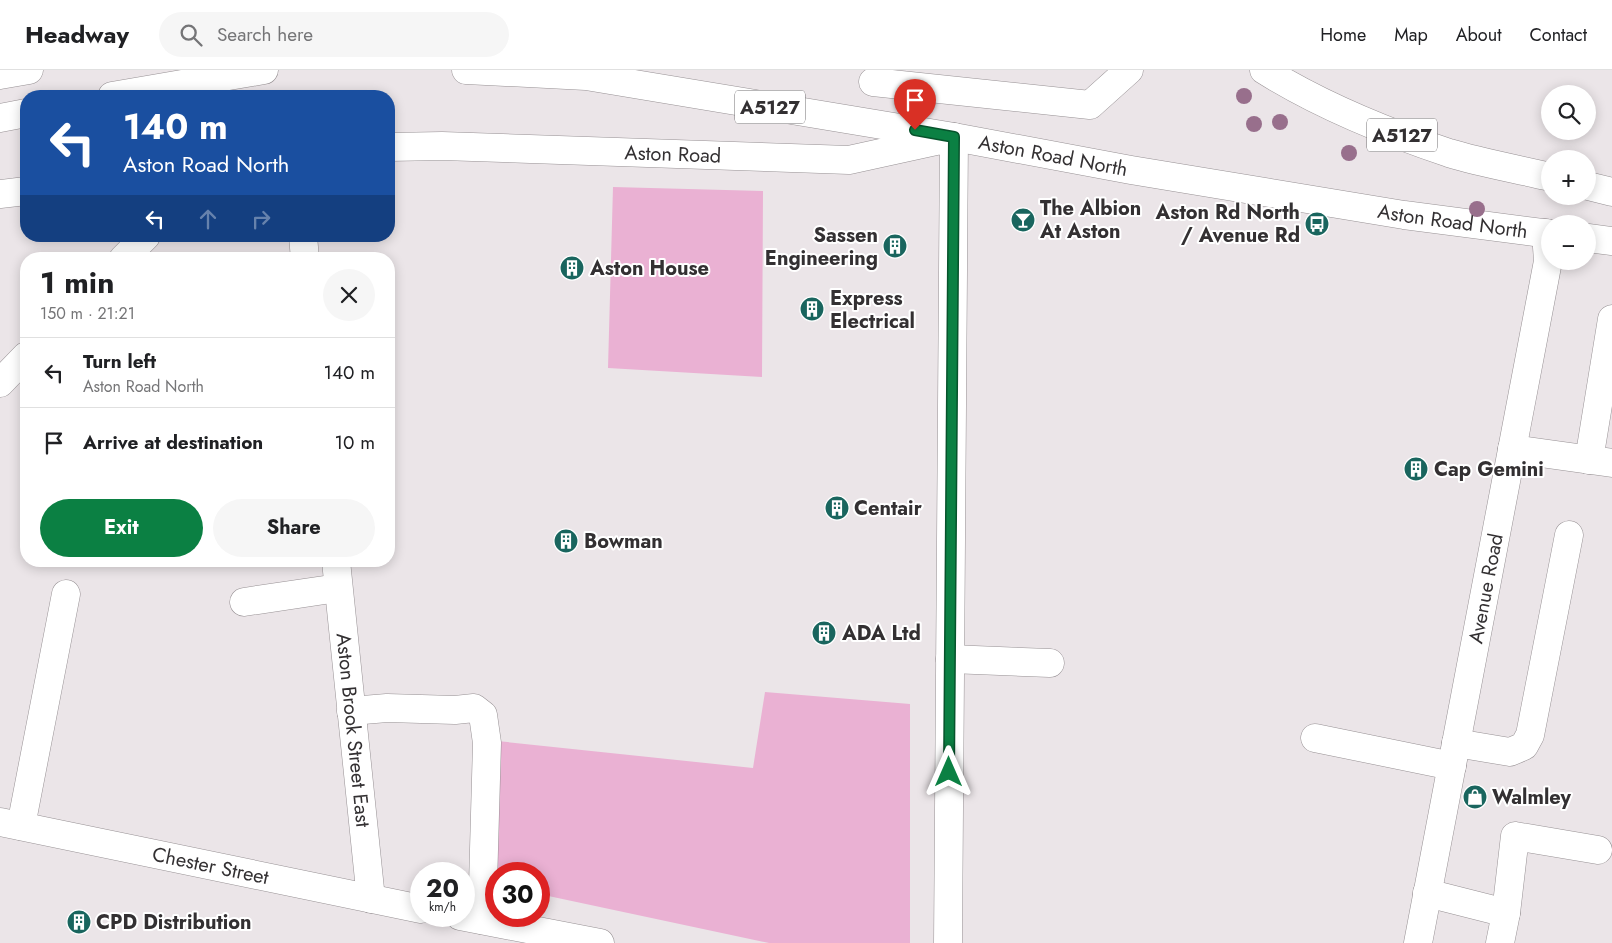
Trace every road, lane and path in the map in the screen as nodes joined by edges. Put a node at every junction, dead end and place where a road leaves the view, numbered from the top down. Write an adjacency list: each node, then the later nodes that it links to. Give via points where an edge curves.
1 (29, 70): 6 (main road)
2 (264, 70): 8 (main road)
3 (466, 70): 11 (main road, Aston Road North / A5127, via 586,76)
4 (1129, 70): 7 (main road, via 1090,105)
5 (1264, 70): 13 (main road, A5127, via 1293,88 1383,128 1450,153)
6 (0, 75)
7 (873, 82)
8 (147, 90)
9 (20, 114): 10 (main road)
10 (0, 118)
11 (954, 137): 12 (main road, Aston Road, via 849,160); 18 (main road, Aston Road North / A5127, via 1404,216); 34 (main road)
12 (395, 147)
13 (1541, 175)
14 (1596, 188): 16 (main road)
15 (20, 192): 17 (main road)
16 (1612, 192)
17 (0, 194)
18 (1541, 233)
19 (1596, 239): 20 (main road)
20 (1612, 241)
21 (140, 242): 22 (main road)
22 (130, 252)
23 (1546, 270): 27 (main road, Avenue Road)
24 (1612, 319): 28 (main road)
25 (20, 362): 26 (main road)
26 (0, 383)
27 (1512, 449): 28 (main road); 38 (main road, Avenue Road)
28 (1601, 462)
29 (1568, 535): 38 (main road, via 1530,735 1524,746 1510,752)
30 (336, 567): 31 (main road, Aston Brook Street East)
31 (338, 588): 33 (main road); 36 (main road, Aston Brook Street East)
32 (66, 594): 39 (main road)
33 (244, 602)
34 (950, 659): 35 (main road); 48 (main road)
35 (1050, 663)
36 (351, 711): 41 (main road, via 474,708 483,715 487,752); 43 (main road, Aston Brook Street East)
37 (1315, 738): 38 (main road)
38 (1454, 754): 42 (main road, Avenue Road)
39 (11, 824): 43 (main road, Chester Street)
40 (1598, 850): 45 (main road, via 1515,836)
41 (475, 876)
42 (1428, 893): 45 (main road); 49 (main road, Avenue Road)
43 (371, 899): 44 (main road, Chester Street)
44 (410, 907)
45 (1506, 913): 50 (main road)
46 (475, 919): 47 (main road)
47 (600, 943)
48 (948, 943)
49 (1418, 943)
50 (1500, 943)

